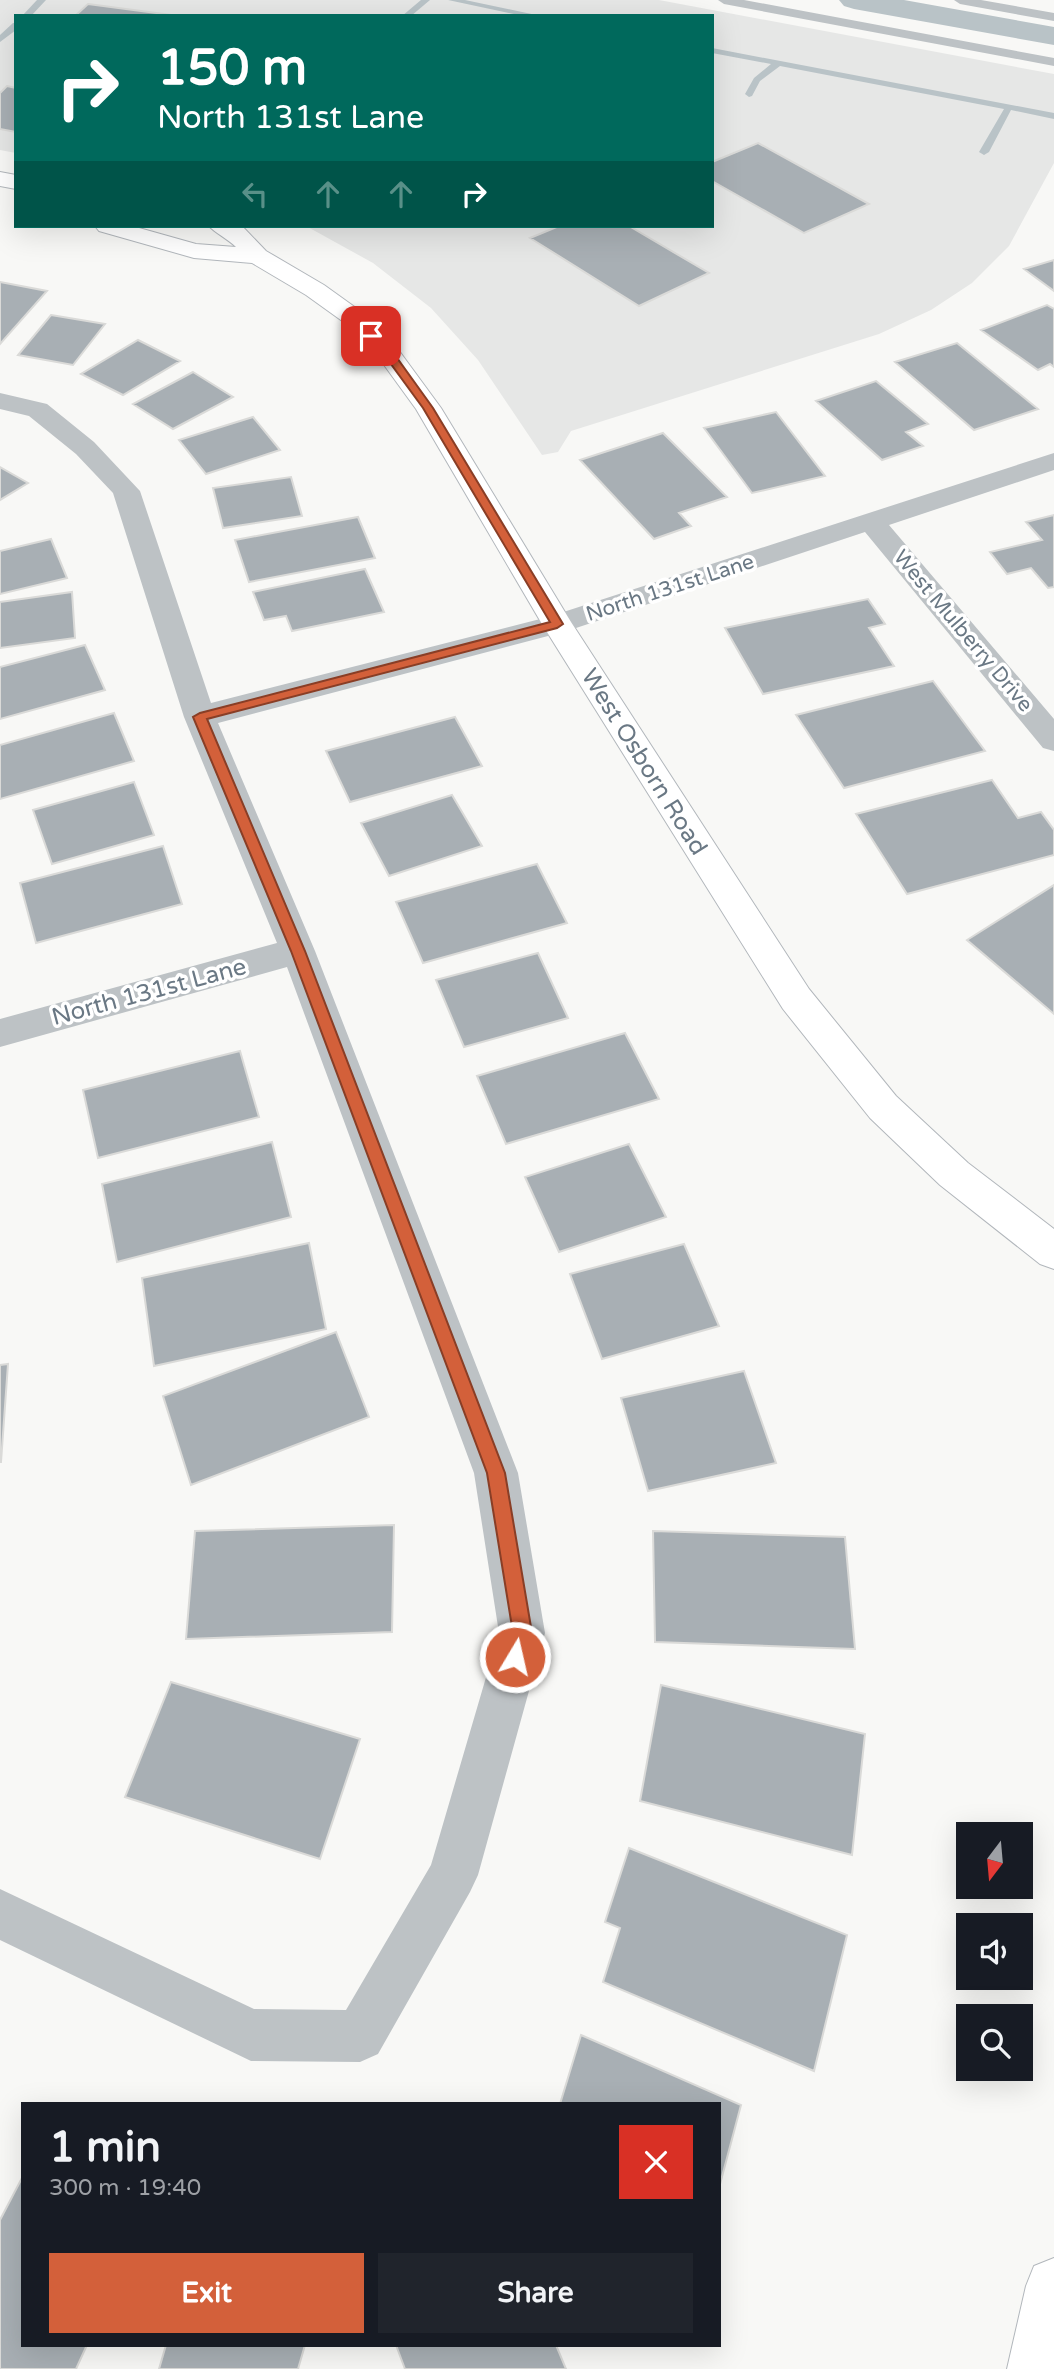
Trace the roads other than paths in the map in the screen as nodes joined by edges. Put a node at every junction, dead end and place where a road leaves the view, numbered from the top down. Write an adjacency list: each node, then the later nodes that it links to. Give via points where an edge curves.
1 (724, 0): 4 (lane)
2 (960, 0): 3 (lane)
3 (1054, 17)
4 (1054, 62)
5 (114, 228): 7 (street, West Osborn Road, via 194,251)
6 (227, 228): 7 (street, West Osborn Road)
7 (258, 256): 11 (street, West Osborn Road, via 354,318 388,354 428,408)
8 (0, 401): 12 (street, via 38,410 126,491)
9 (1054, 461): 10 (street, North 131st Lane)
10 (872, 523): 11 (street, North 131st Lane); 13 (street, West Mulberry Drive)
11 (557, 624): 12 (street, North 131st Lane); 16 (street, West Osborn Road, via 796,999 883,1107 954,1174)
12 (200, 717): 14 (street)
13 (1054, 740)
14 (298, 951): 15 (street, North 131st Lane); 17 (street, via 496,1473 522,1633 453,1875 360,2036 251,2035)
15 (0, 1033)
16 (1054, 1252)
17 (0, 1914)
18 (1054, 2286): 19 (street)
19 (1036, 2369)

